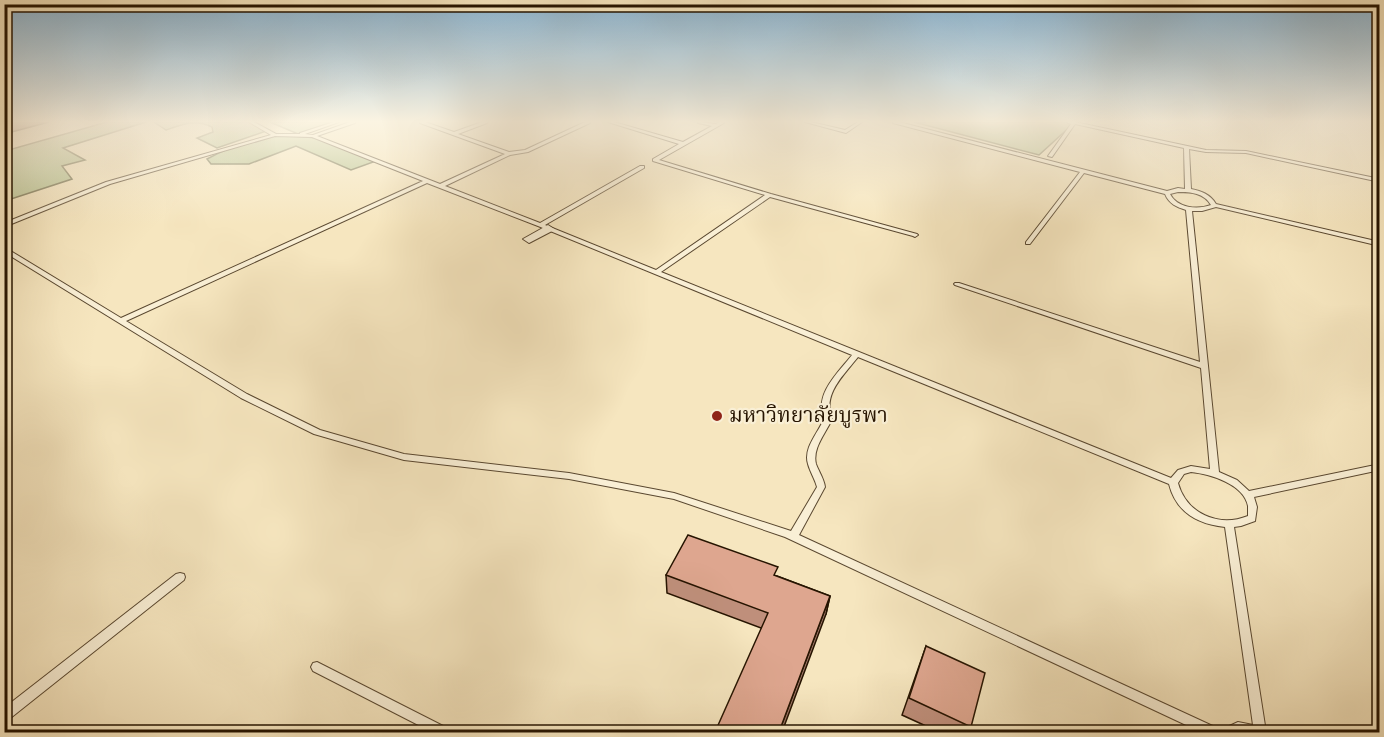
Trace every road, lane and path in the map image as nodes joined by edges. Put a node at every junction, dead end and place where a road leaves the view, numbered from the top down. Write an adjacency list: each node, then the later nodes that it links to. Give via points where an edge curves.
1 (201, 156): 18 (lane, via 108,183)
2 (365, 156): 10 (lane)
3 (503, 156): 12 (lane)
4 (661, 156): 15 (lane, via 655,160)
5 (1027, 156): 9 (lane)
6 (1186, 156): 13 (lane)
7 (1266, 156): 11 (lane)
8 (642, 167): 19 (lane)
9 (1083, 171): 14 (lane); 22 (lane)
10 (427, 181): 12 (lane); 27 (lane)
11 (1380, 181)
12 (440, 186): 19 (lane)
13 (1188, 190): 14 (lane); 16 (lane, via 1204,195)
14 (1167, 193): 17 (lane, via 1174,203)
15 (769, 195): 20 (lane); 25 (lane)
16 (1214, 205): 17 (lane, via 1205,210); 23 (lane)
17 (1189, 208): 29 (lane)
18 (4, 225)
19 (544, 227): 21 (street); 25 (lane)
20 (915, 235)
21 (530, 239)
22 (1028, 243)
23 (1380, 244)
24 (4, 249): 27 (lane)
25 (657, 272): 28 (lane)
26 (957, 284): 29 (lane)
27 (122, 320): 35 (lane, via 244,396 317,432 404,457 569,476 674,496)
28 (857, 354): 32 (lane); 35 (lane, via 824,398 822,408 828,418 810,460 821,487)
29 (1204, 366): 31 (lane)
30 (1380, 467): 33 (lane)
31 (1215, 473): 32 (lane, via 1181,472); 33 (lane)
32 (1173, 482): 34 (lane, via 1179,501 1191,511 1204,519)
33 (1247, 495): 34 (lane, via 1254,510 1252,518)
34 (1229, 525): 42 (lane)
35 (793, 537): 40 (lane)
36 (180, 578): 38 (lane)
37 (317, 667): 39 (lane)
38 (4, 716)
39 (443, 732)
40 (1213, 732)
41 (1230, 732): 42 (lane, via 1238,728)
42 (1260, 732)

